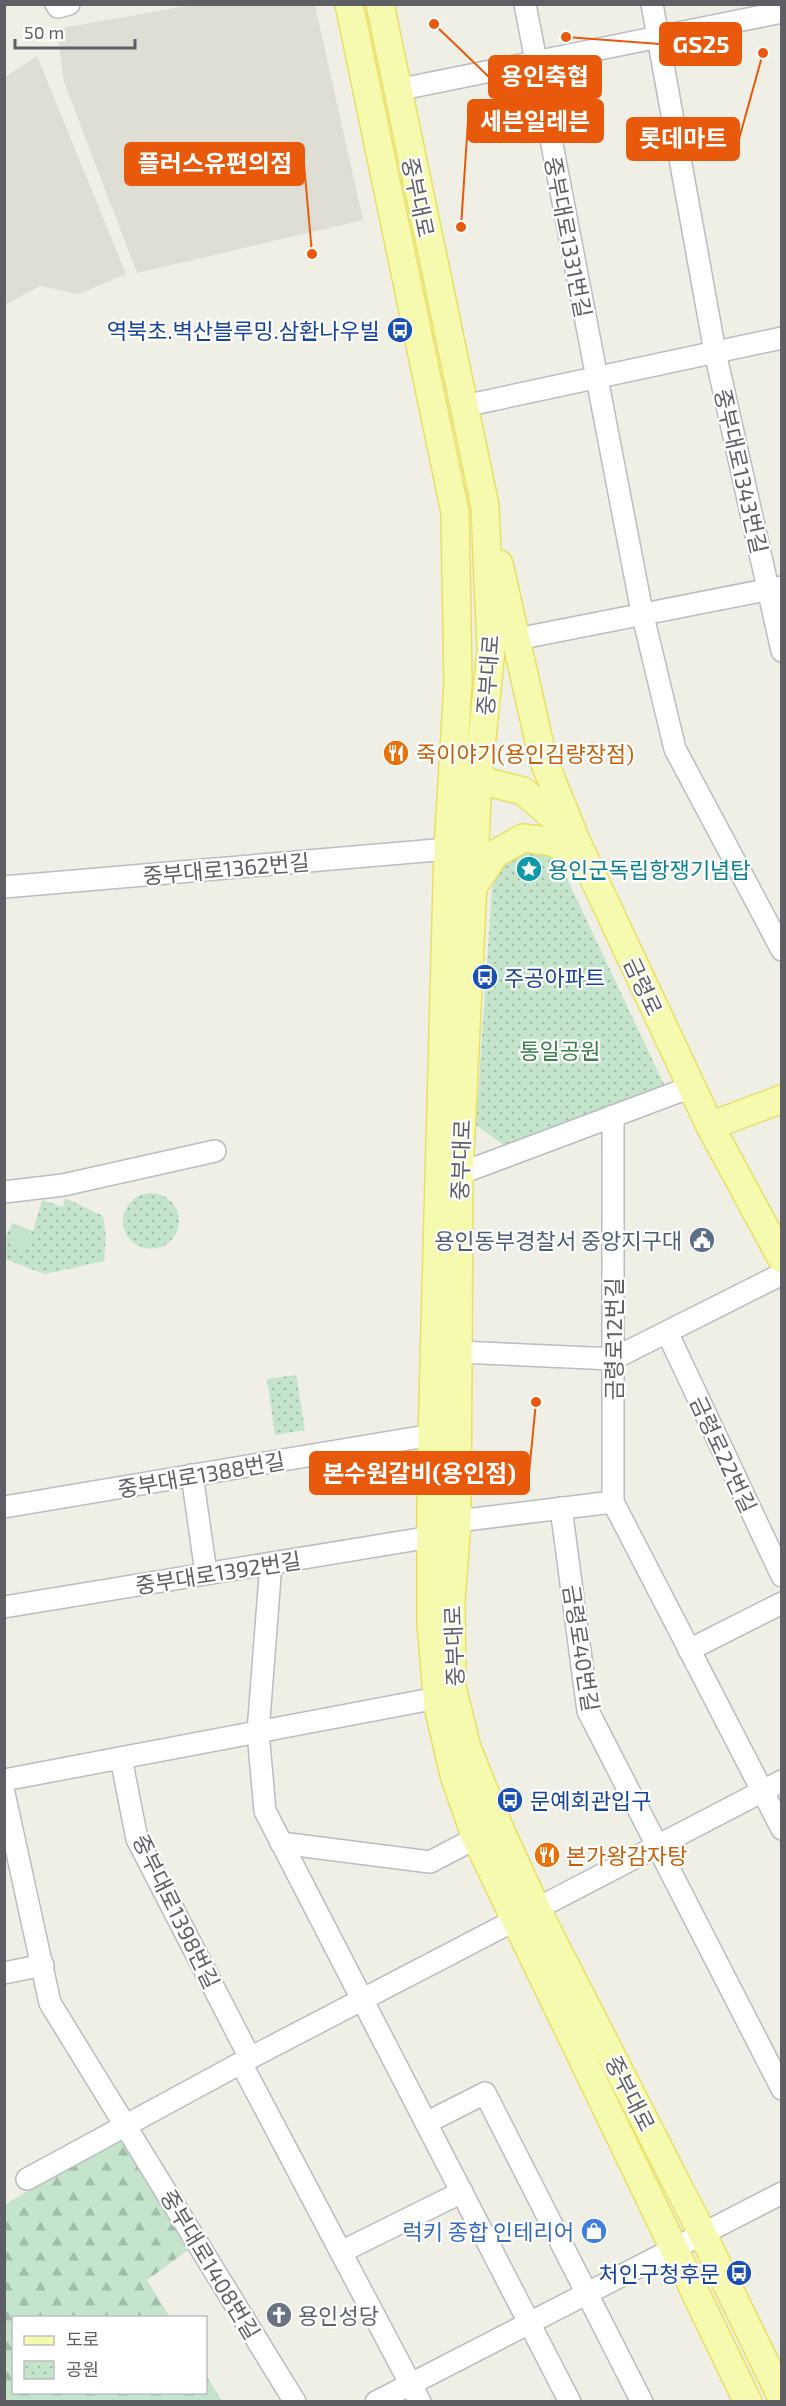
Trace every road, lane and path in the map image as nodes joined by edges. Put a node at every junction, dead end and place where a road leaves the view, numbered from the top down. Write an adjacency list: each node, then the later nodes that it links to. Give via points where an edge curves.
1 (56, 4): 2 (street)
2 (69, 4)
3 (349, 4): 20 (main road, 중부대로, via 455,512 458,683)
4 (380, 4): 10 (main road, 중부대로)
5 (525, 4): 9 (street, 중부대로1331번길)
6 (651, 4): 8 (street)
7 (782, 12): 8 (street)
8 (658, 38): 9 (street); 12 (street)
9 (535, 61): 10 (street); 13 (street, 중부대로1331번길)
10 (397, 90): 14 (main road, 중부대로)
11 (782, 338): 12 (street)
12 (715, 352): 13 (street); 16 (street, 중부대로1343번길)
13 (597, 378): 14 (street); 17 (street)
14 (464, 406): 15 (main road, 중부대로)
15 (485, 506): 18 (main road); 20 (main road, 중부대로, via 491,650)
16 (775, 588): 17 (street); 19 (street, 중부대로1343번길)
17 (642, 612): 18 (street); 26 (street, via 675,749)
18 (517, 639): 21 (main road, via 543,759)
19 (782, 651)
20 (466, 776): 21 (main road, 금령로, via 523,791); 22 (main road, 중부대로); 25 (main road, 중부대로)
21 (573, 834): 23 (main road, 금령로)
22 (448, 849): 24 (street, 중부대로1362번길); 39 (main road, 중부대로)
23 (590, 869): 25 (main road, via 554,842 523,838 495,854); 27 (main road, 금령로)
24 (4, 887)
25 (473, 888): 32 (main road, 중부대로)
26 (782, 950)
27 (691, 1087): 29 (street); 30 (main road, 금령로)
28 (782, 1099): 30 (main road)
29 (613, 1116): 32 (street); 38 (street, 금령로12번길)
30 (710, 1126): 34 (main road, 금령로)
31 (215, 1151): 33 (street, via 63,1185)
32 (459, 1174): 37 (main road, 중부대로)
33 (4, 1192)
34 (782, 1259)
35 (782, 1274): 36 (street)
36 (667, 1332): 38 (street); 48 (street, 금령로22번길)
37 (459, 1353): 38 (street); 44 (main road, 중부대로)
38 (613, 1359): 41 (street, 금령로12번길)
39 (432, 1435): 40 (street, 중부대로1388번길); 45 (main road, 중부대로)
40 (192, 1475): 42 (street, 중부대로1388번길); 47 (street)
41 (613, 1502): 43 (street); 51 (street, 금령로12번길)
42 (4, 1507)
43 (561, 1508): 44 (street); 62 (street, 금령로40번길, via 588,1711)
44 (457, 1521): 63 (main road, 중부대로, via 451,1601 452,1687 467,1748 499,1827)
45 (431, 1537): 46 (street, 중부대로1392번길); 52 (main road, 중부대로, via 431,1623)
46 (271, 1563): 47 (street, 중부대로1392번길); 53 (street)
47 (206, 1573): 50 (street, 중부대로1392번길)
48 (782, 1576)
49 (782, 1603): 51 (street)
50 (4, 1607)
51 (689, 1650): 57 (street, 금령로12번길)
52 (437, 1698): 53 (street); 60 (main road, 중부대로, via 454,1775)
53 (258, 1732): 54 (street); 61 (street, via 265,1811)
54 (122, 1758): 55 (street); 67 (street, 중부대로1398번길, via 137,1839)
55 (4, 1779)
56 (782, 1781): 57 (street)
57 (762, 1791): 59 (street, 금령로12번길); 62 (street)
58 (4, 1793): 64 (street)
59 (782, 1829)
60 (476, 1838): 61 (street, via 430,1862); 63 (main road, 중부대로)
61 (281, 1843): 66 (street)
62 (657, 1845): 63 (street); 68 (street, 금령로40번길)
63 (525, 1914): 66 (street); 74 (main road, 중부대로); 75 (main road, 중부대로)
64 (44, 1965): 65 (street); 70 (street, 중부대로1408번길, via 50,2003)
65 (4, 1973)
66 (362, 2000): 67 (street); 69 (street)
67 (246, 2061): 70 (street); 76 (street)
68 (782, 2088)
69 (426, 2123): 72 (street); 77 (street, via 485,2093)
70 (127, 2127): 71 (street); 81 (street, 중부대로1408번길)
71 (27, 2179)
72 (462, 2192): 76 (street); 78 (street)
73 (782, 2193): 74 (street)
74 (702, 2233): 75 (street); 80 (main road, 중부대로)
75 (675, 2247): 77 (street); 85 (main road, 중부대로)
76 (341, 2252): 79 (street)
77 (588, 2292): 78 (street); 84 (street)
78 (529, 2323): 79 (street); 83 (street)
79 (415, 2393): 82 (street)
80 (782, 2398)
81 (295, 2402)
82 (376, 2402)
83 (570, 2402)
84 (642, 2402)
85 (748, 2402)

